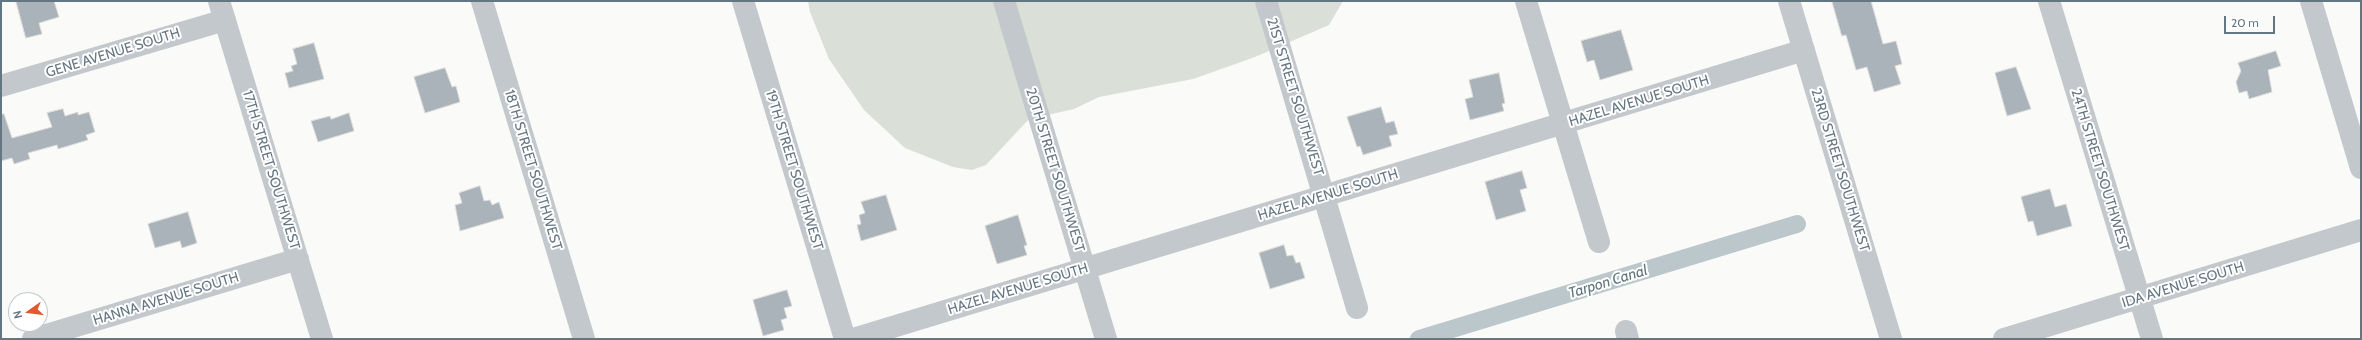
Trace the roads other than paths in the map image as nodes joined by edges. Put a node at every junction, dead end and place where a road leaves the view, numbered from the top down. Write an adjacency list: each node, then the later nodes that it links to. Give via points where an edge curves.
1 (482, 1): 23 (street, 18TH STREET SOUTHWEST)
2 (743, 1): 24 (street, 19TH STREET SOUTHWEST)
3 (1004, 1): 18 (street, 20TH STREET SOUTHWEST)
4 (1266, 1): 14 (street, 21ST STREET SOUTHWEST)
5 (1526, 1): 12 (street)
6 (1789, 1): 10 (street, 23RD STREET SOUTHWEST)
7 (2049, 1): 19 (street, 24TH STREET SOUTHWEST)
8 (2311, 1): 13 (street)
9 (222, 10): 11 (street, GENE AVENUE SOUTH); 17 (street, 17TH STREET SOUTHWEST)
10 (1804, 50): 12 (street, HAZEL AVENUE SOUTH); 27 (street, 23RD STREET SOUTHWEST)
11 (1, 86)
12 (1564, 124): 14 (street, HAZEL AVENUE SOUTH); 16 (street)
13 (2361, 168)
14 (1325, 196): 18 (street, HAZEL AVENUE SOUTH); 20 (street, 21ST STREET SOUTHWEST)
15 (2361, 230): 19 (street, IDA AVENUE SOUTH)
16 (1600, 242)
17 (298, 259): 21 (street, HANNA AVENUE SOUTH); 22 (street, 17TH STREET SOUTHWEST)
18 (1085, 268): 25 (street, HAZEL AVENUE SOUTH); 26 (street, 20TH STREET SOUTHWEST)
19 (2140, 298): 28 (street, IDA AVENUE SOUTH); 29 (street, 24TH STREET SOUTHWEST)
20 (1358, 308)
21 (33, 339)
22 (322, 339)
23 (584, 339)
24 (845, 339)
25 (853, 339)
26 (1106, 339)
27 (1891, 339)
28 (2004, 339)
29 (2152, 339)

